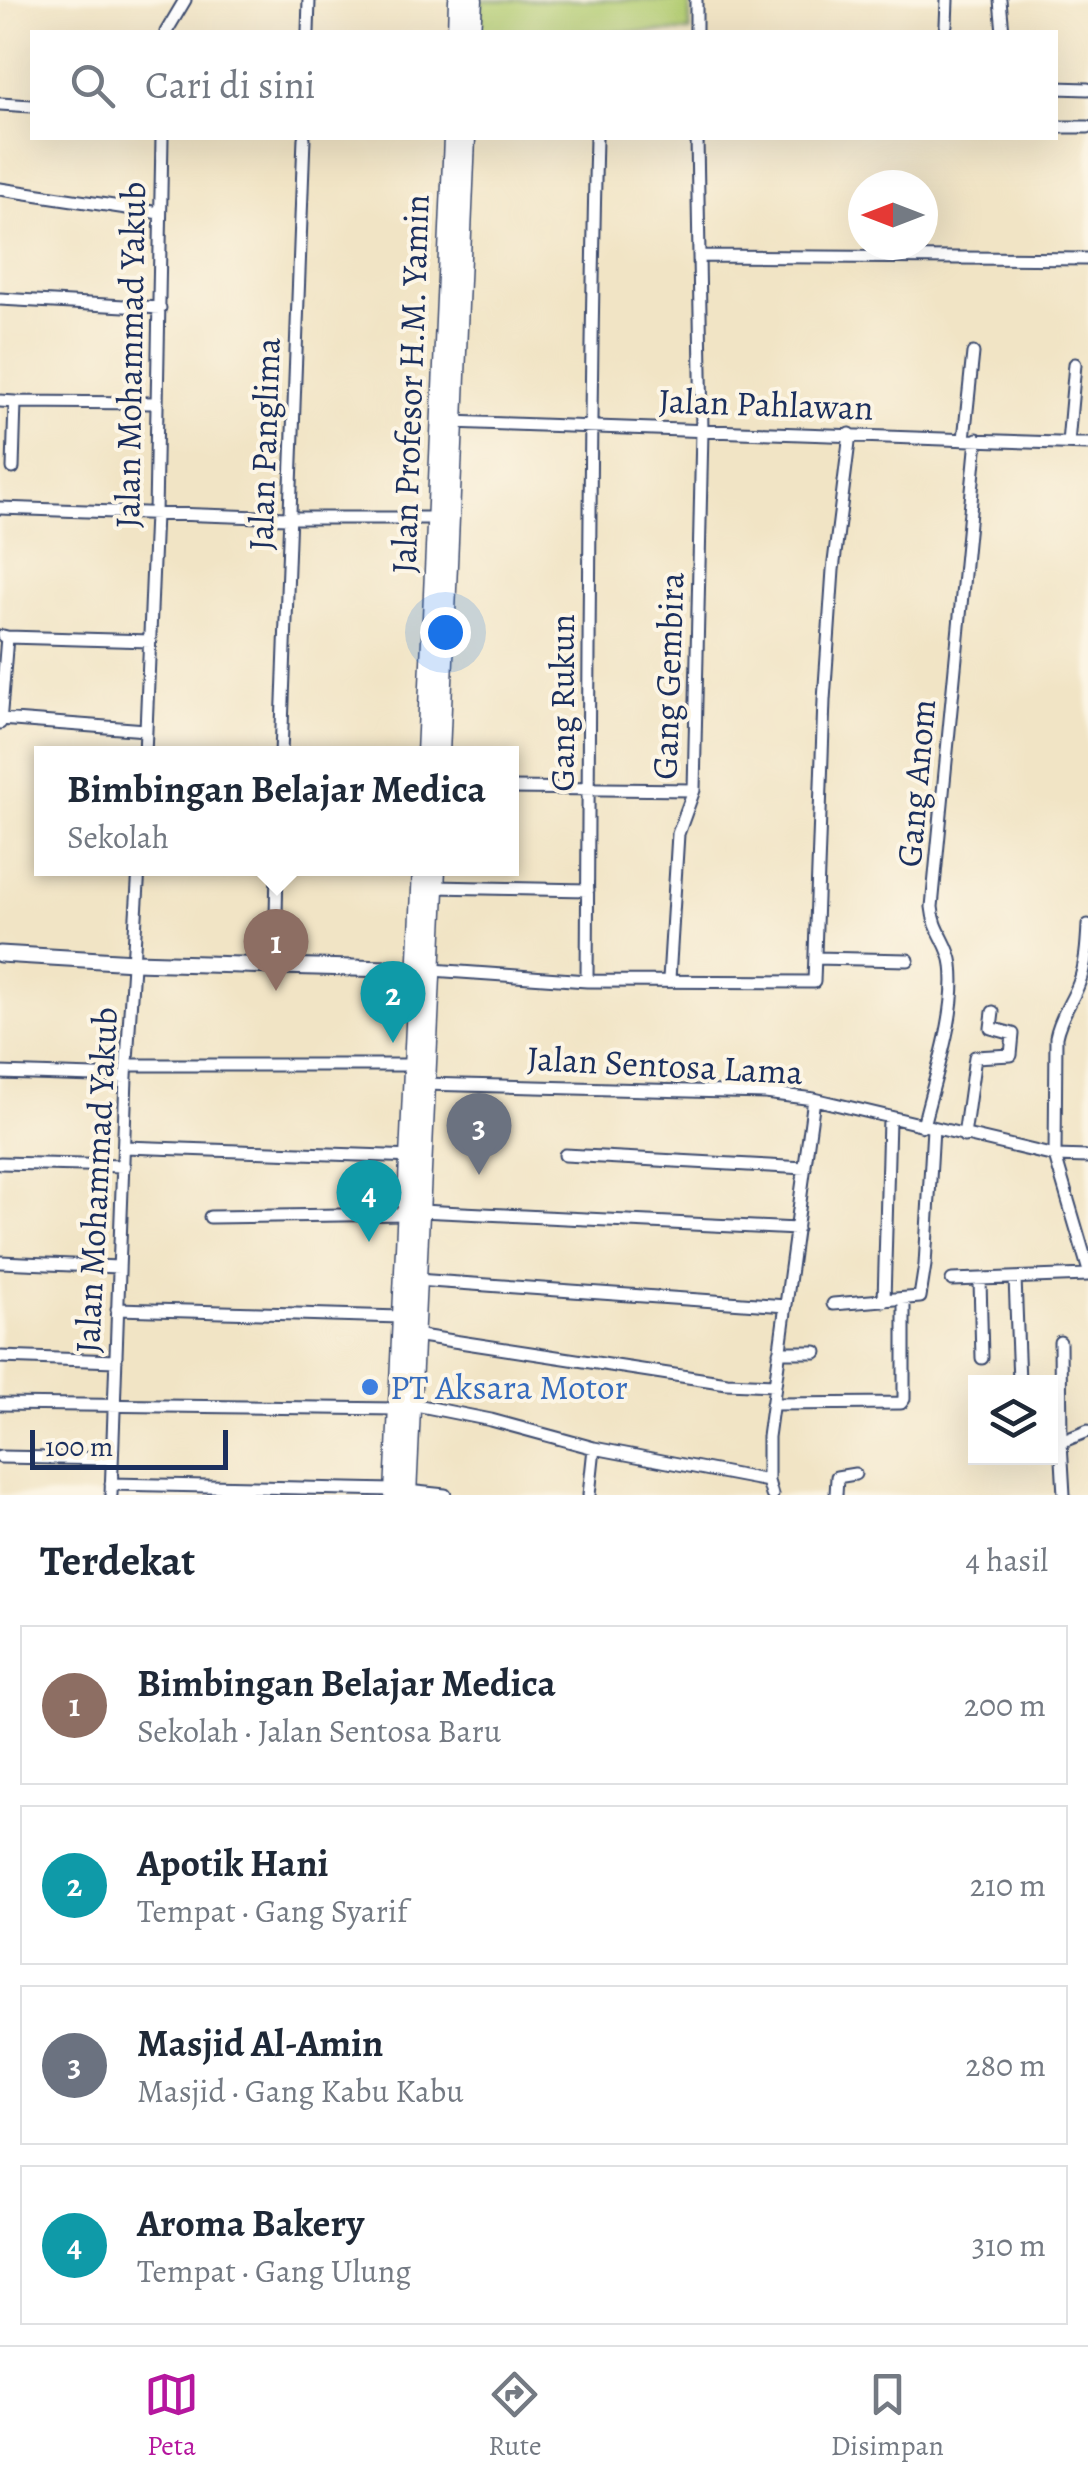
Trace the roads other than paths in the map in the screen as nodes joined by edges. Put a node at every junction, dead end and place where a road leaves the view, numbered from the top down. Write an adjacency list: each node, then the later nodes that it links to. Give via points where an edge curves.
1 (309, 0): 10 (street)
2 (458, 0): 11 (main road)
3 (473, 0): 12 (main road)
4 (696, 0): 13 (street)
5 (947, 0): 8 (street)
6 (1000, 0): 14 (street)
7 (183, 1): 9 (street)
8 (946, 25)
9 (167, 30)
10 (308, 30)
11 (456, 30)
12 (471, 30)
13 (696, 30)
14 (1003, 30)
15 (1058, 88): 16 (street)
16 (1088, 89)
17 (0, 104): 18 (street)
18 (30, 106)
19 (1058, 126): 20 (street)
20 (1088, 126)
21 (162, 140): 28 (street, Jalan Mohammad Yakub)
22 (304, 140): 48 (street, Jalan Panglima)
23 (452, 140): 38 (main road, Jalan Profesor H.M. Yamin)
24 (466, 140): 38 (main road, Jalan Profesor H.M. Yamin)
25 (596, 140): 39 (street, Gang Rukun)
26 (697, 140): 29 (street, Gang Gembira)
27 (0, 189): 28 (street)
28 (160, 213): 32 (street, Jalan Mohammad Yakub)
29 (700, 256): 30 (street); 40 (street, Gang Gembira)
30 (1088, 258)
31 (0, 299): 32 (street)
32 (160, 308): 37 (street, Jalan Mohammad Yakub)
33 (973, 353): 42 (street, Gang Anom)
34 (1075, 364): 43 (street)
35 (0, 401): 36 (street)
36 (15, 402): 37 (street); 45 (street)
37 (157, 404): 47 (street, Jalan Mohammad Yakub)
38 (448, 422): 39 (street, Jalan Pahlawan); 49 (main road, Jalan Profesor H.M. Yamin); 57 (main road, Jalan Profesor H.M. Yamin)
39 (589, 426): 40 (street, Jalan Pahlawan); 59 (street, Gang Rukun)
40 (702, 431): 41 (street, Jalan Pahlawan); 60 (street, Gang Gembira)
41 (850, 434): 42 (street, Jalan Pahlawan); 68 (street, via 832,570)
42 (970, 439): 43 (street, Jalan Pahlawan); 81 (street, Gang Anom, via 932,908 951,958 952,983)
43 (1068, 443): 44 (street, Jalan Pahlawan)
44 (1088, 444)
45 (14, 468)
46 (0, 508): 47 (street)
47 (155, 514): 48 (street); 51 (street, Jalan Mohammad Yakub)
48 (288, 518): 49 (street); 55 (street, Jalan Panglima)
49 (437, 518): 56 (main road, Jalan Profesor H.M. Yamin)
50 (4, 636): 51 (street); 52 (street)
51 (150, 641): 53 (street, Jalan Mohammad Yakub)
52 (0, 720): 53 (street)
53 (146, 730): 54 (street, Jalan Mohammad Yakub)
54 (145, 746)
55 (281, 746)
56 (426, 746)
57 (440, 746)
58 (519, 788): 59 (street)
59 (590, 790): 60 (street); 65 (street, Gang Rukun)
60 (694, 790): 73 (street, Gang Gembira, via 678,834)
61 (139, 876): 70 (street, Jalan Mohammad Yakub)
62 (278, 876): 71 (street)
63 (422, 876): 72 (main road)
64 (436, 878): 65 (street); 72 (main road)
65 (588, 890): 74 (street, Gang Rukun)
66 (1088, 924): 85 (street, via 1084,968 1058,1022)
67 (0, 954): 70 (street)
68 (815, 958): 69 (street); 73 (street, via 814,982)
69 (908, 960)
70 (134, 962): 71 (street); 76 (street, Jalan Mohammad Yakub)
71 (274, 964): 72 (street)
72 (425, 970): 74 (street); 78 (main road)
73 (668, 979): 74 (street)
74 (587, 980)
75 (993, 1012): 82 (street, via 992,1028 1013,1034 1013,1052 975,1057)
76 (127, 1071): 77 (street, Jalan Sentosa Lama); 78 (street, Jalan Sentosa Lama); 83 (street, Jalan Mohammad Yakub)
77 (0, 1073)
78 (421, 1074): 79 (street, Jalan Sentosa Lama); 86 (main road)
79 (814, 1099): 80 (street, Jalan Sentosa Lama); 90 (street)
80 (888, 1118): 81 (street, Jalan Sentosa Lama); 102 (street)
81 (928, 1127): 82 (street, Jalan Sentosa Lama); 101 (street, Gang Anom, via 926,1265 920,1298)
82 (964, 1136): 85 (street, Jalan Sentosa Lama)
83 (125, 1148): 86 (street); 89 (street, Jalan Mohammad Yakub)
84 (565, 1155): 90 (street)
85 (1055, 1156): 87 (street, Jalan Sentosa Lama); 96 (street)
86 (417, 1157): 91 (main road)
87 (1088, 1157)
88 (0, 1162): 89 (street)
89 (124, 1166): 95 (street, Jalan Mohammad Yakub)
90 (805, 1168): 93 (street)
91 (413, 1212): 92 (street); 93 (street); 98 (main road); 106 (main road)
92 (210, 1217)
93 (798, 1229): 104 (street)
94 (0, 1262): 95 (street)
95 (119, 1267): 105 (street, Jalan Mohammad Yakub)
96 (1088, 1272): 97 (street)
97 (1014, 1278): 100 (street); 114 (street)
98 (416, 1280): 104 (street); 107 (main road)
99 (952, 1280): 100 (street)
100 (980, 1280): 112 (street)
101 (904, 1300): 102 (street); 118 (street, via 901,1403)
102 (884, 1302): 103 (street)
103 (834, 1304)
104 (786, 1306): 109 (street)
105 (117, 1309): 106 (street); 113 (street, Jalan Mohammad Yakub)
106 (402, 1317): 119 (main road)
107 (414, 1335): 115 (street); 119 (main road)
108 (1060, 1342): 121 (street)
109 (779, 1352): 110 (street); 115 (street)
110 (816, 1352)
111 (0, 1357): 113 (street)
112 (982, 1358)
113 (116, 1361): 117 (street, Jalan Mohammad Yakub)
114 (1019, 1375)
115 (774, 1385): 118 (street)
116 (0, 1404): 117 (street)
117 (112, 1404): 119 (street); 124 (street, Jalan Mohammad Yakub)
118 (772, 1404): 126 (street)
119 (405, 1407): 122 (street, via 491,1420); 128 (main road)
120 (1088, 1432): 121 (street)
121 (1061, 1442): 133 (street)
122 (594, 1448): 126 (street); 130 (street)
123 (0, 1457): 124 (street)
124 (112, 1459): 127 (street, Jalan Mohammad Yakub)
125 (854, 1474): 132 (street, via 837,1477)
126 (768, 1481): 131 (street)
127 (111, 1490): 128 (street)
128 (401, 1493): 129 (street)
129 (445, 1495)
130 (589, 1495)
131 (772, 1495)
132 (836, 1495)
133 (1064, 1495)

